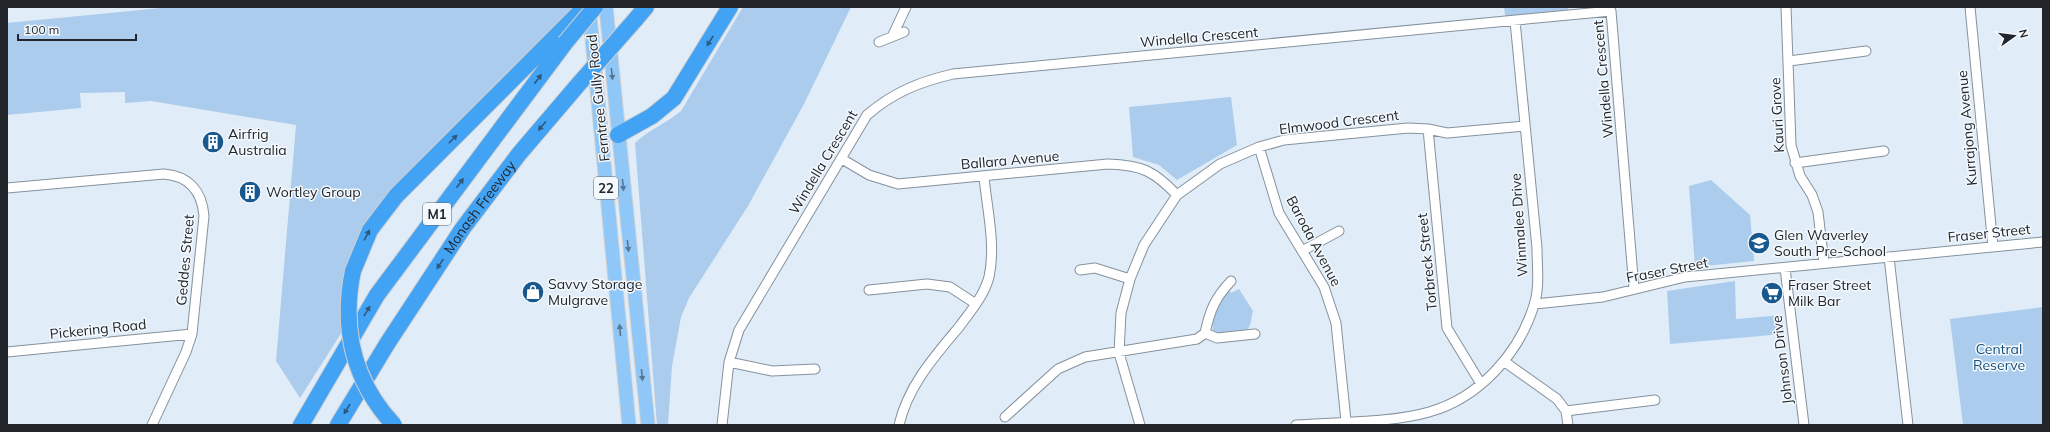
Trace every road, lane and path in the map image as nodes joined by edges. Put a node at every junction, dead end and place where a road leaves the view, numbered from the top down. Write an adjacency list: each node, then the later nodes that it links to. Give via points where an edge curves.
1 (585, 7): 12 (highway)
2 (590, 7): 58 (main road, Ferntree Gully Road / 22, one-way to 2)
3 (595, 7): 12 (highway, M1, bridge)
4 (606, 7): 19 (main road, Ferntree Gully Road / 22, one-way to 19)
5 (646, 7): 56 (highway, Monash Freeway / M1, one-way to 56, bridge, via 519,154 463,228 387,344)
6 (730, 7): 19 (highway, one-way to 19, via 674,98 660,110)
7 (906, 7): 13 (street)
8 (1786, 7): 16 (street, Kauri Grove)
9 (1970, 7): 29 (street, Kurrajong Avenue)
10 (1515, 21): 17 (street, Winmalee Drive); 22 (street, Windella Crescent, via 952,74 922,82 884,100 867,114); 38 (street, Windella Crescent, via 1611,11)
11 (904, 32): 13 (street)
12 (563, 36): 55 (highway, M1, one-way to 12, via 376,295); 57 (highway, one-way to 12, bridge, via 368,392 352,352 347,315 349,291 358,255 370,230 396,196)
13 (892, 37): 14 (street)
14 (879, 42)
15 (1866, 51): 16 (street)
16 (1789, 61): 23 (street, Kauri Grove, via 1791,145)
17 (1525, 126): 18 (street, Elmwood Crescent, via 1447,133); 40 (street, Winmalee Drive, via 1537,248 1538,277)
18 (1428, 129): 20 (street, Elmwood Crescent, via 1408,128 1284,140); 49 (street, Torbreck Street, via 1447,328)
19 (618, 135): 59 (main road, Ferntree Gully Road / 22, one-way to 59)
20 (1259, 147): 26 (street, Elmwood Crescent, via 1220,164); 30 (street, Baroda Avenue, via 1279,212)
21 (1884, 152): 23 (street)
22 (842, 159): 24 (street, Ballara Avenue, via 869,175 898,184); 46 (street, Windella Crescent, via 747,314)
23 (1795, 163): 32 (street, Kauri Grove, via 1818,212)
24 (984, 177): 26 (street, Ballara Avenue, via 1108,164 1130,165 1158,176); 39 (street, via 992,255 989,279)
25 (7, 188): 42 (street, Geddes Street, via 164,174 175,174 186,180 195,188 203,202 204,216)
26 (1177, 195): 35 (street, Elmwood Crescent, via 1144,245)
27 (1339, 231): 30 (street)
28 (2043, 242): 29 (street, Fraser Street)
29 (1993, 247): 31 (street, Fraser Street)
30 (1302, 251): 53 (street, Baroda Avenue, via 1324,287 1336,323)
31 (1889, 257): 32 (street, Fraser Street); 66 (street)
32 (1824, 263): 33 (street, Fraser Street)
33 (1785, 268): 38 (street, Fraser Street, via 1685,277); 65 (street, Johnson Drive)
34 (1080, 270): 35 (street, via 1095,268)
35 (1130, 279): 45 (street, Elmwood Crescent, via 1120,313)
36 (1231, 281): 41 (street, via 1218,295 1209,315)
37 (869, 290): 39 (street, via 927,284 950,287)
38 (1634, 290): 40 (street, Fraser Street, via 1582,301)
39 (976, 304): 61 (street, via 926,367 914,386)
40 (1535, 304): 47 (street, Winmalee Drive, via 1523,332)
41 (1205, 333): 43 (street, via 1217,338); 45 (street, via 1197,339)
42 (192, 334): 44 (street, Pickering Road); 54 (street, Geddes Street)
43 (1255, 334)
44 (7, 352)
45 (1119, 353): 52 (street, via 1085,357 1058,369); 62 (street, Elmwood Crescent)
46 (729, 362): 48 (street, via 772,371); 60 (street, Windella Crescent)
47 (1505, 362): 49 (street, Winmalee Drive); 51 (street, via 1557,399)
48 (815, 369)
49 (1481, 384): 53 (street, Winmalee Drive, via 1460,399 1429,412)
50 (1655, 400): 51 (street)
51 (1566, 411): 64 (street)
52 (1005, 417)
53 (1346, 421): 63 (street, Winmalee Drive)
54 (152, 425)
55 (301, 425)
56 (338, 425)
57 (394, 425)
58 (629, 425)
59 (648, 425)
60 (722, 425)
61 (899, 425)
62 (1140, 425)
63 (1296, 425)
64 (1568, 425)
65 (1804, 425)
66 (1908, 425)

